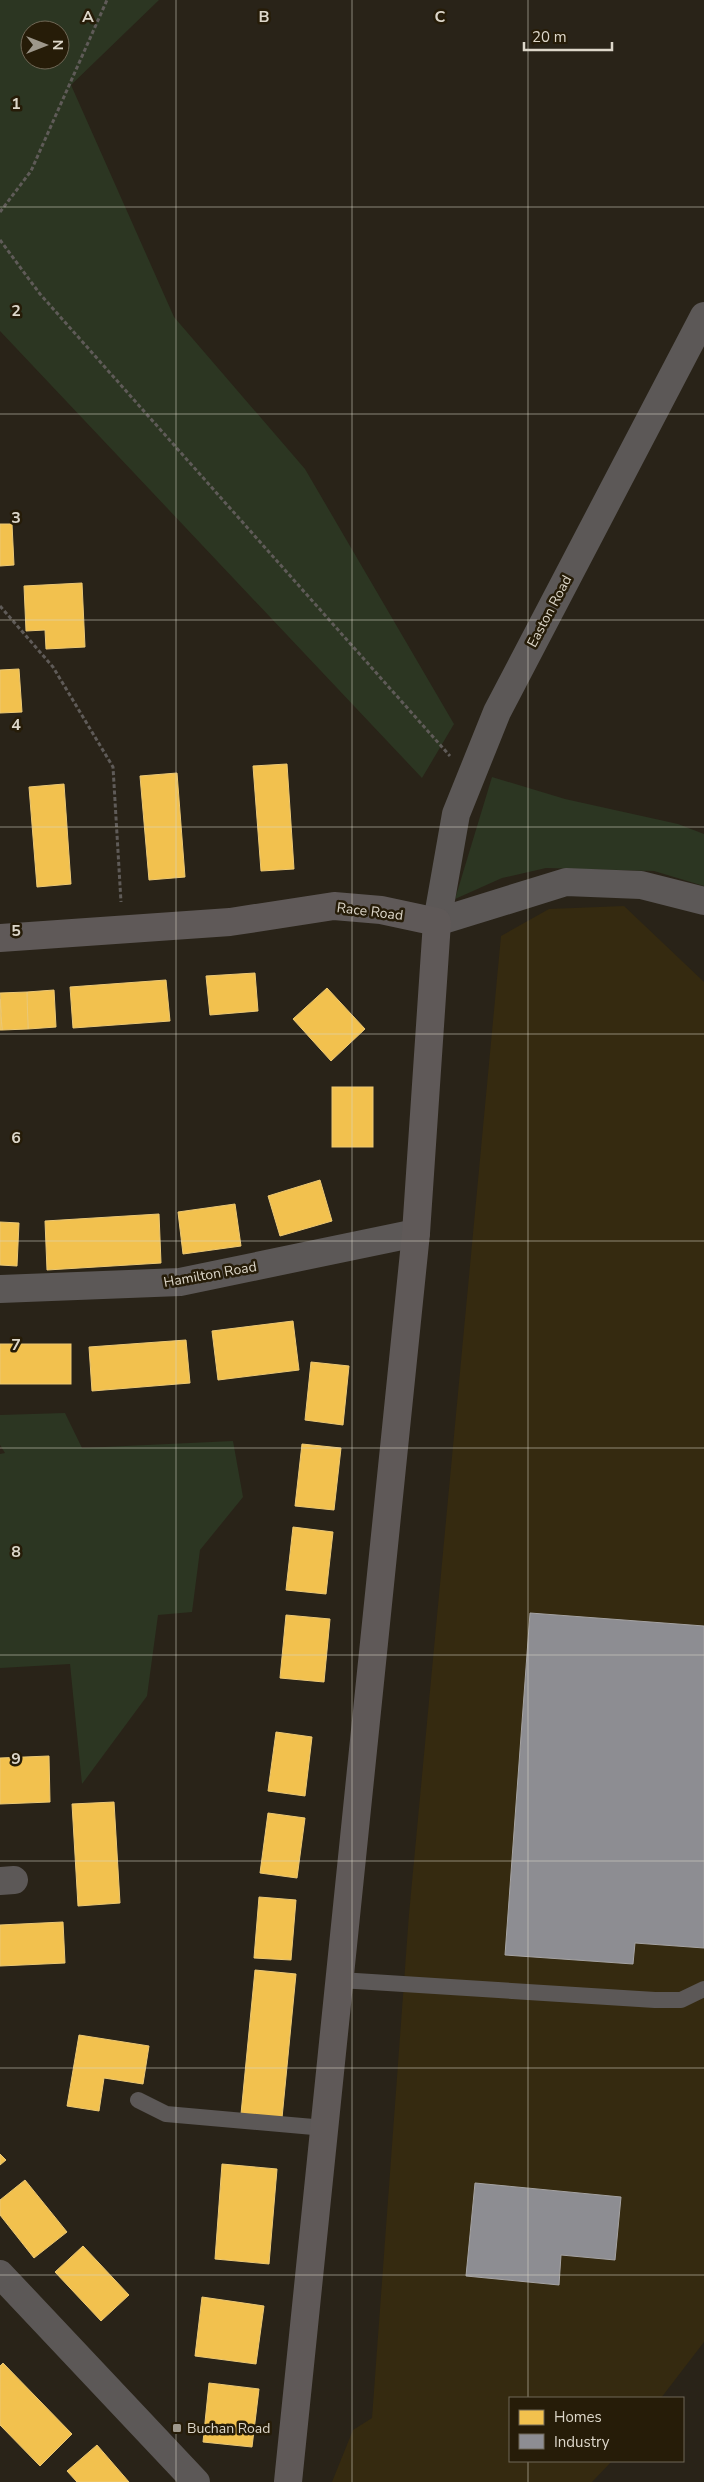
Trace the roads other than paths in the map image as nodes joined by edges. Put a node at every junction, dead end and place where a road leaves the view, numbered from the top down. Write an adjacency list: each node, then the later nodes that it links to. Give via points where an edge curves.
1 (704, 316): 3 (street, Easton Road, via 496,712 456,814)
2 (704, 901): 3 (street, Race Road, via 641,885 566,882)
3 (437, 922): 4 (street, Race Road, via 381,910 334,906 230,922); 5 (street)
4 (0, 938)
5 (416, 1233): 6 (street, Hamilton Road, via 180,1282); 7 (street)
6 (0, 1289)
7 (340, 1980): 8 (lane, via 655,2000 681,2000); 10 (street)
8 (704, 1989)
9 (138, 2100): 10 (lane, via 166,2114)
10 (325, 2128): 13 (street)
11 (0, 2274): 12 (street)
12 (196, 2482)
13 (288, 2482)

